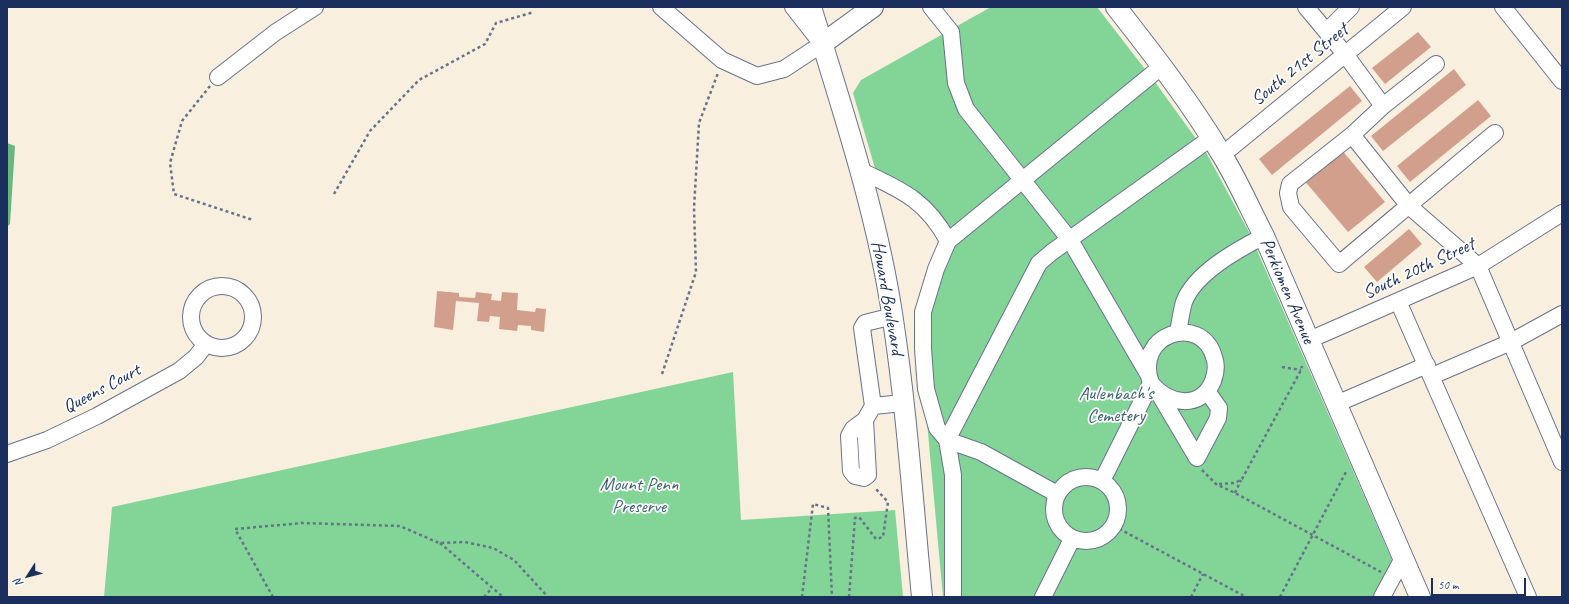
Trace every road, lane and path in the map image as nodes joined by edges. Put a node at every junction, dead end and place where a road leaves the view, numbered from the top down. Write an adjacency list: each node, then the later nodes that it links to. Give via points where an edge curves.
1 (315, 7): 19 (street, via 276,32)
2 (661, 7): 16 (street)
3 (793, 7): 14 (street)
4 (811, 7): 14 (main road, Howard Boulevard)
5 (873, 7): 14 (main road)
6 (931, 7): 27 (street, via 951,32 956,83 966,109)
7 (1116, 7): 18 (main road, Perkiomen Avenue)
8 (1306, 7): 13 (street)
9 (1351, 7): 13 (street)
10 (1403, 7): 15 (street, South 21st Street)
11 (1503, 7): 20 (street)
12 (534, 12): 28 (path, via 496,23 484,44 419,80 370,131)
13 (1327, 31): 15 (street)
14 (822, 44): 16 (street, via 784,68 757,76); 26 (main road, Howard Boulevard)
15 (1345, 54): 21 (street); 25 (street, South 21st Street)
16 (722, 60): 46 (path, via 699,123 694,208 696,272)
17 (1436, 64): 21 (street)
18 (1162, 68): 24 (main road, Perkiomen Avenue); 27 (street)
19 (218, 76): 31 (path, via 182,121 170,163 174,194)
20 (1562, 81)
21 (1383, 106): 23 (street)
22 (1495, 133): 29 (street)
23 (1352, 135): 29 (street); 29 (street, via 1290,184 1288,194 1291,206 1339,264)
24 (1211, 138): 25 (main road, Perkiomen Avenue); 33 (street)
25 (1222, 155): 32 (main road, Perkiomen Avenue)
26 (859, 170): 34 (street, via 901,190 920,203); 38 (main road, Howard Boulevard, via 884,268)
27 (1022, 179): 33 (street); 34 (street)
28 (334, 194)
29 (1408, 206): 35 (street)
30 (1562, 213): 35 (street, South 20th Street)
31 (253, 220)
32 (1264, 236): 39 (street, via 1246,245 1207,272 1193,287 1184,302); 42 (main road, Perkiomen Avenue)
33 (1070, 240): 47 (street); 54 (street, via 1039,263)
34 (948, 241): 54 (street, via 936,268 923,312 926,389 937,428)
35 (1478, 266): 36 (street, South 20th Street); 40 (street)
36 (1398, 301): 42 (street, South 20th Street); 45 (street)
37 (1562, 314): 40 (street)
38 (893, 316): 49 (main road, Howard Boulevard); 51 (street, via 866,323 862,328)
39 (1178, 332): 47 (street, via 1157,342 1151,352 1148,363); 48 (street, via 1198,337 1207,343 1213,352 1216,372)
40 (1511, 342): 45 (street); 57 (street)
41 (206, 344): 55 (street, Queens Court, via 196,357 172,374 97,416 47,440)
42 (1311, 346): 44 (path, via 1301,357); 50 (main road, Perkiomen Avenue)
43 (1282, 367): 44 (path)
44 (1302, 370): 60 (path)
45 (1429, 370): 50 (street); 88 (street)
46 (662, 374)
47 (1153, 383): 48 (street, via 1167,398 1177,401 1188,401); 53 (street); 61 (street)
48 (1207, 391): 52 (street, via 1219,408 1218,418)
49 (903, 403): 51 (street); 80 (main road, Howard Boulevard)
50 (1336, 404): 58 (main road, Perkiomen Avenue)
51 (873, 406): 59 (street, via 865,420)
52 (1209, 436): 53 (street, via 1192,442); 56 (street)
53 (1186, 439): 56 (street)
54 (947, 440): 64 (street, via 981,452); 81 (street, via 953,475)
55 (7, 454)
56 (1197, 458): 62 (path, via 1203,470)
57 (1561, 459)
58 (1360, 460): 66 (path, via 1349,468); 69 (main road, Perkiomen Avenue)
59 (868, 475): 79 (path, via 877,493 888,502 882,537 876,539 859,517 855,518)
60 (1242, 479): 62 (path, via 1235,483); 63 (path)
61 (1102, 481): 64 (street, via 1082,477 1068,482); 65 (street, via 1110,487 1119,506)
62 (1216, 484): 63 (path)
63 (1236, 492): 66 (path)
64 (1057, 494): 67 (street, via 1054,504 1056,519 1064,532)
65 (1114, 526): 67 (street, via 1108,533 1091,542); 71 (path)
66 (1313, 535): 70 (path); 85 (path)
67 (1072, 538): 82 (street)
68 (439, 543): 72 (path); 73 (path, via 400,526 302,523 235,529); 76 (path, via 465,542 493,548 514,560)
69 (1403, 558): 86 (street); 87 (main road, Perkiomen Avenue)
70 (1383, 573)
71 (1203, 574): 83 (path); 84 (path)
72 (492, 588): 74 (path); 75 (path)
73 (273, 597)
74 (484, 597)
75 (503, 597)
76 (548, 597)
77 (802, 597): 78 (path, via 813,504 828,508)
78 (832, 597)
79 (849, 597)
80 (922, 597)
81 (954, 597)
82 (1043, 597)
83 (1191, 597)
84 (1246, 597)
85 (1280, 597)
86 (1382, 597)
87 (1420, 597)
88 (1528, 597)

